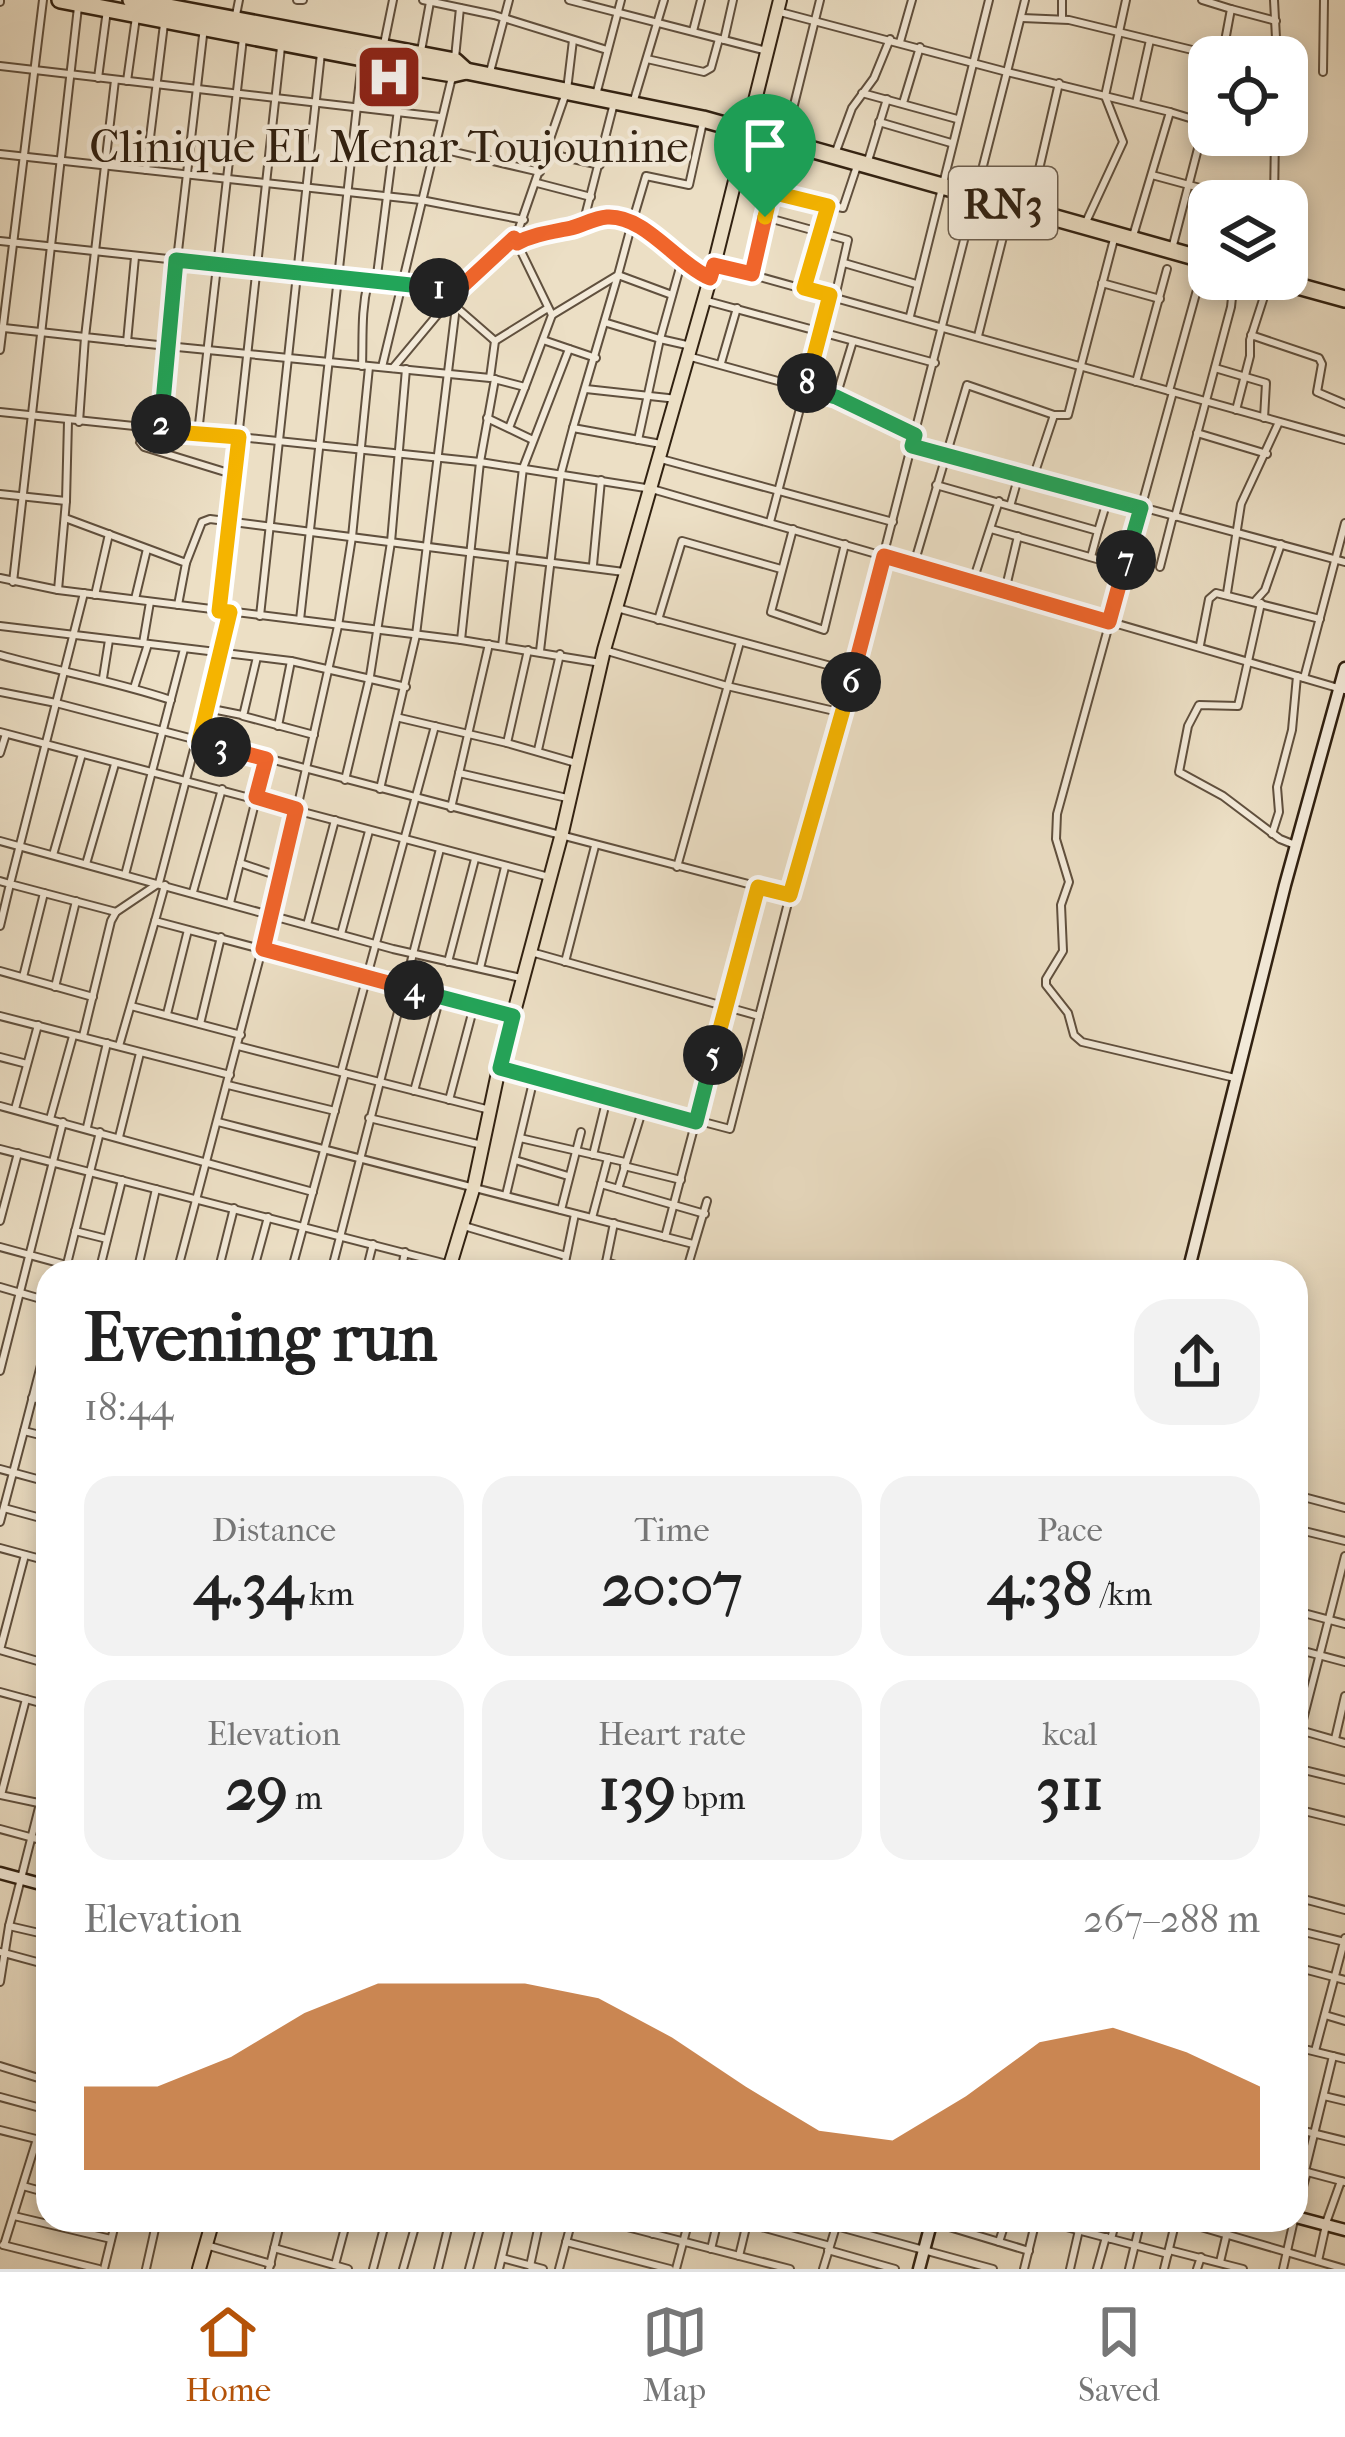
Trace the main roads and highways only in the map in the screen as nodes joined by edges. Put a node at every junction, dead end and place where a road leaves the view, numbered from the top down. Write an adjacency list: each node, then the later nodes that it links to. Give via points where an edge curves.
1 (60, 0): 3 (highway, RN3)
2 (778, 6): 6 (main road)
3 (134, 7): 4 (highway, RN3); 4 (highway, RN3, via 165,20)
4 (239, 28): 5 (highway, RN3, via 383,48); 5 (highway, RN3, via 282,44)
5 (458, 69): 6 (highway, RN3)
6 (747, 132): 7 (highway, RN3); 10 (main road, via 602,656)
7 (1188, 255)
8 (1308, 289): 9 (highway)
9 (1345, 299)
10 (451, 1260)
11 (210, 2232): 12 (main road)
12 (199, 2269)

